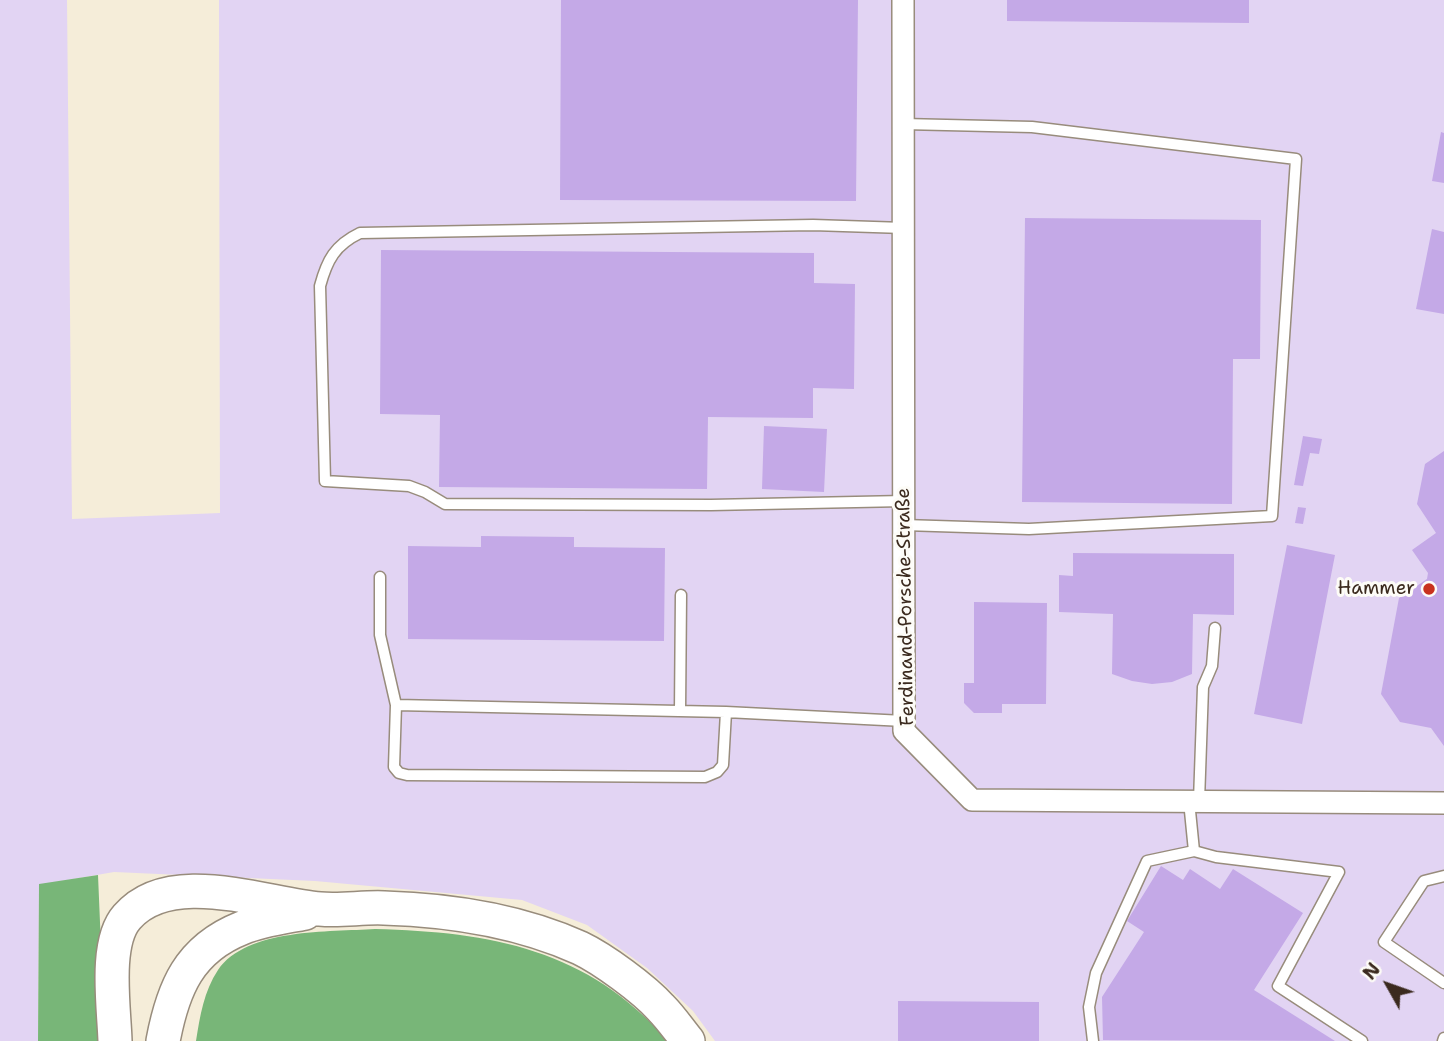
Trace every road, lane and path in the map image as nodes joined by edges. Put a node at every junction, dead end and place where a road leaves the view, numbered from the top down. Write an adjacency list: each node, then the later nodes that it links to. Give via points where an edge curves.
1 (903, 0): 2 (street, Ferdinand-Porsche-Straße)
2 (903, 124): 3 (street, Ferdinand-Porsche-Straße); 5 (lane, via 1032,127 1296,159 1272,516 1029,529)
3 (904, 228): 4 (street, Ferdinand-Porsche-Straße); 4 (lane, via 813,225 360,233 343,241 320,286 325,481 409,486 445,504)
4 (904, 501): 5 (street, Ferdinand-Porsche-Straße)
5 (904, 524): 12 (street, Ferdinand-Porsche-Straße)
6 (380, 577): 9 (lane, via 380,635)
7 (681, 595): 10 (lane)
8 (1215, 628): 13 (lane, via 1212,666 1203,687)
9 (396, 705): 10 (lane); 11 (lane, via 394,767 407,775 705,777 723,765)
10 (680, 711): 11 (lane)
11 (726, 712): 12 (lane)
12 (904, 721): 13 (street, Ferdinand-Porsche-Straße, via 904,730 972,800)
13 (1194, 801): 14 (street, Ferdinand-Porsche-Straße); 15 (lane)
14 (1444, 803)
15 (1194, 851): 22 (lane, via 1147,861 1096,973 1089,1007); 23 (lane, via 1339,872 1278,986)
16 (1444, 876): 18 (lane, via 1424,881 1384,942)
17 (321, 909): 19 (main road, via 208,892 165,892 145,902 128,915 116,938); 20 (main road, via 244,926 207,948 193,961 174,994); 21 (main road, via 473,915 526,926 582,949 626,978 660,1006)
18 (1444, 983)
19 (115, 1041)
20 (163, 1041)
21 (688, 1041)
22 (1093, 1041)
23 (1362, 1041)

